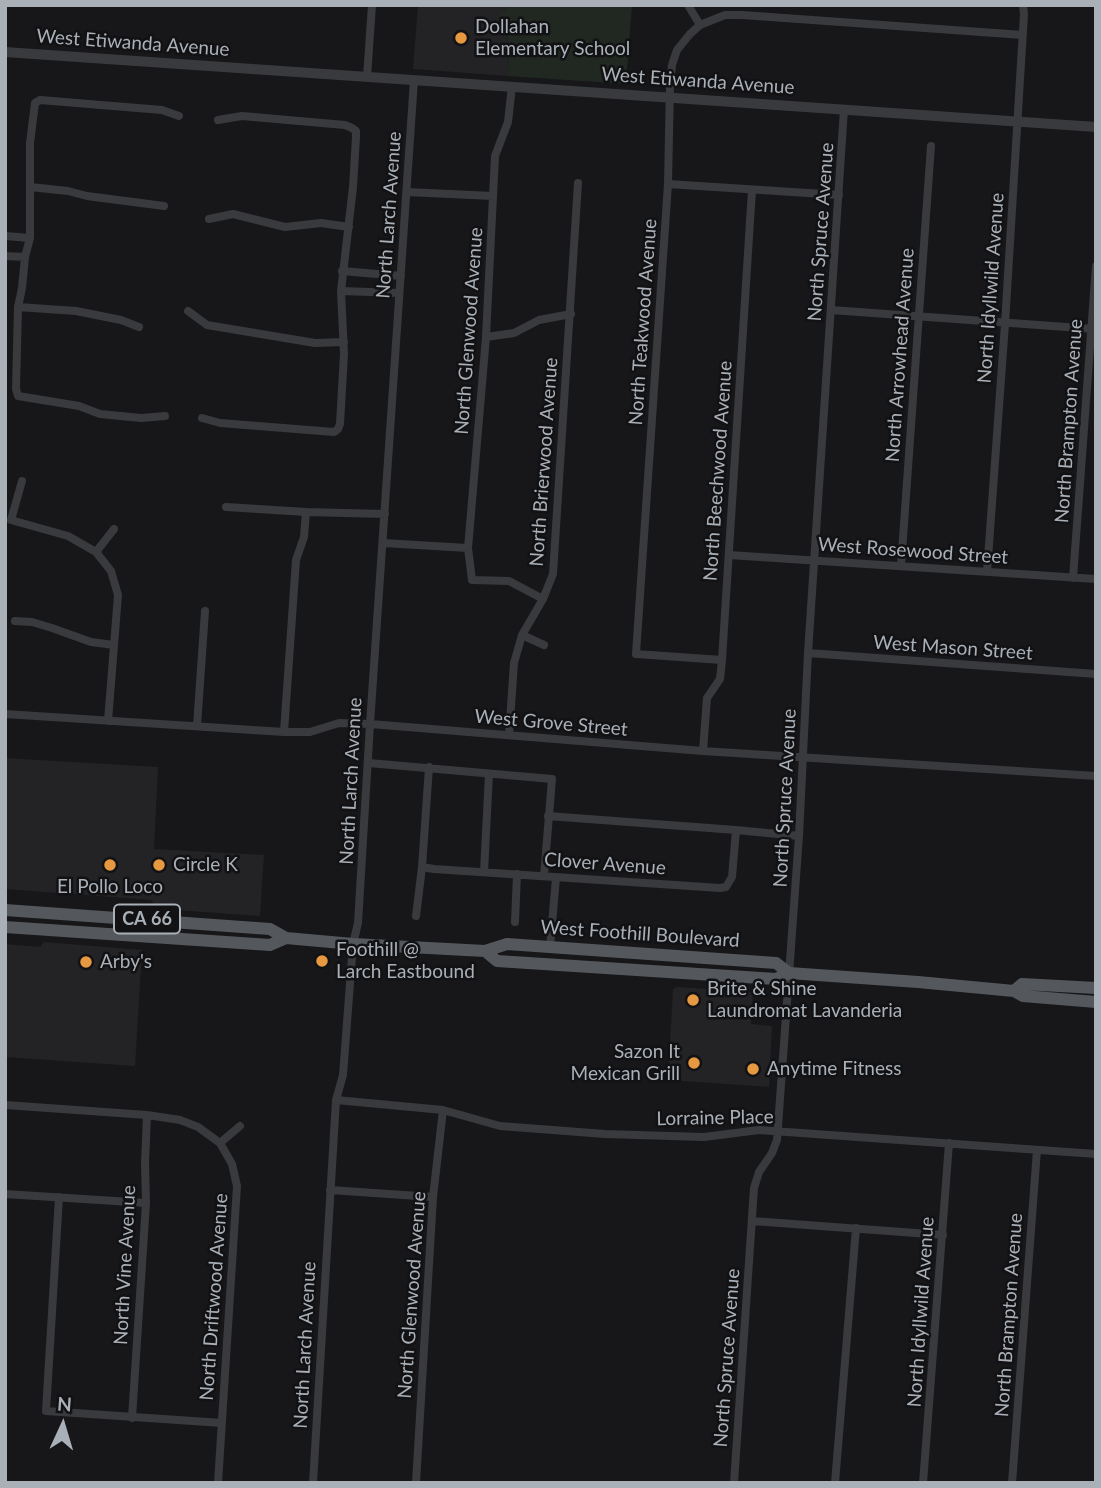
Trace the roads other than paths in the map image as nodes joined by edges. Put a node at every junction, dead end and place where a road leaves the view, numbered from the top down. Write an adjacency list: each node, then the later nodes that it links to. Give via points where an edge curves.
1 (372, 5): 7 (street)
2 (688, 5): 4 (street)
3 (1023, 5): 5 (street, North Idyllwild Avenue)
4 (700, 25): 5 (street, via 725,15 743,15); 10 (street, North Teakwood Avenue, via 677,50)
5 (1023, 35): 14 (street, North Idyllwild Avenue)
6 (5, 52): 7 (street, West Etiwanda Avenue)
7 (368, 77): 8 (street, West Etiwanda Avenue)
8 (414, 80): 9 (street, West Etiwanda Avenue); 21 (street, North Larch Avenue)
9 (512, 86): 10 (street, West Etiwanda Avenue); 23 (street, North Glenwood Avenue, via 508,122 495,156)
10 (670, 97): 11 (street, West Etiwanda Avenue); 18 (street, North Teakwood Avenue)
11 (844, 109): 14 (street, West Etiwanda Avenue); 22 (street, North Spruce Avenue)
12 (179, 116): 19 (street, via 162,110 40,100 35,103 30,143)
13 (218, 120): 26 (street, via 242,116 333,124 356,131)
14 (1017, 121): 15 (street, West Etiwanda Avenue); 41 (street, North Idyllwild Avenue)
15 (1096, 127)
16 (931, 146): 40 (street, North Arrowhead Avenue)
17 (579, 183): 39 (street, North Brierwood Avenue)
18 (668, 184): 20 (street); 69 (street, North Teakwood Avenue, via 636,654)
19 (30, 187): 24 (street); 28 (street)
20 (752, 190): 22 (street); 56 (street, North Beechwood Avenue)
21 (407, 192): 23 (street); 33 (street, North Larch Avenue)
22 (839, 195): 37 (street, North Spruce Avenue)
23 (493, 197): 44 (street, North Glenwood Avenue)
24 (164, 206)
25 (209, 219): 26 (street, via 233,214 285,227 321,223)
26 (349, 227): 32 (street)
27 (5, 236): 28 (street)
28 (30, 238): 30 (street)
29 (5, 256): 30 (street)
30 (24, 257): 36 (street)
31 (1096, 266): 43 (street, North Brampton Avenue)
32 (342, 271): 33 (street); 34 (street)
33 (401, 276): 35 (street, North Larch Avenue)
34 (341, 291): 35 (street); 45 (street)
35 (400, 293): 51 (street, North Larch Avenue)
36 (18, 307): 42 (street, via 76,311); 46 (street, via 18,396 100,414)
37 (831, 310): 40 (street); 57 (street, North Spruce Avenue)
38 (188, 312): 45 (street, via 207,325 315,343)
39 (571, 314): 44 (street); 62 (street, North Brierwood Avenue, via 553,574)
40 (919, 317): 41 (street); 58 (street, North Arrowhead Avenue)
41 (1005, 324): 43 (street); 59 (street, North Idyllwild Avenue)
42 (139, 327)
43 (1093, 329): 60 (street, North Brampton Avenue)
44 (486, 337): 54 (street, North Glenwood Avenue)
45 (344, 342): 47 (street, via 340,424 334,432)
46 (165, 416)
47 (202, 418)
48 (22, 481): 55 (street, via 12,520 68,536)
49 (226, 507): 50 (street)
50 (306, 512): 51 (street); 75 (street, via 296,561)
51 (385, 514): 53 (street, North Larch Avenue)
52 (114, 529): 55 (street)
53 (383, 543): 54 (street); 73 (street, North Larch Avenue)
54 (468, 548): 62 (street, North Glenwood Avenue, via 472,580 509,581)
55 (96, 552): 66 (street, via 111,571 118,595)
56 (729, 555): 57 (street, West Rosewood Street); 69 (street, North Beechwood Avenue)
57 (815, 560): 58 (street, West Rosewood Street); 68 (street, North Spruce Avenue)
58 (901, 566): 59 (street, West Rosewood Street)
59 (987, 572): 60 (street, West Rosewood Street)
60 (1073, 578): 61 (street, West Rosewood Street)
61 (1096, 579)
62 (544, 599): 65 (street, North Brierwood Avenue)
63 (205, 611): 74 (street)
64 (15, 621): 66 (street)
65 (522, 635): 67 (street); 76 (street, North Brierwood Avenue, via 514,663)
66 (114, 645): 72 (street)
67 (544, 645)
68 (808, 653): 70 (street, West Mason Street); 78 (street, North Spruce Avenue)
69 (722, 660): 77 (street, North Beechwood Avenue, via 720,679 707,698)
70 (1096, 674)
71 (5, 714): 72 (street, West Grove Street)
72 (108, 721): 74 (street, West Grove Street)
73 (370, 724): 75 (street, West Grove Street, via 340,723 310,733); 76 (street, West Grove Street); 79 (street, North Larch Avenue)
74 (197, 726): 75 (street, West Grove Street)
75 (284, 732)
76 (509, 735): 77 (street, West Grove Street)
77 (704, 751): 78 (street, West Grove Street)
78 (804, 758): 82 (street, West Grove Street); 85 (street, North Spruce Avenue)
79 (369, 763): 80 (street); 100 (street, North Larch Avenue)
80 (429, 767): 81 (street); 86 (street)
81 (489, 774): 83 (street, via 552,779); 87 (street)
82 (1096, 776)
83 (548, 816): 84 (street); 89 (street)
84 (736, 830): 85 (street); 90 (street, Clover Avenue, via 732,877 726,887)
85 (799, 836): 103 (street, North Spruce Avenue)
86 (422, 867): 87 (street, Clover Avenue); 92 (street)
87 (484, 872): 88 (street, Clover Avenue)
88 (517, 874): 89 (street, Clover Avenue); 94 (street)
89 (544, 876): 90 (street, Clover Avenue)
90 (556, 877): 101 (street)
91 (5, 910): 93 (main road, West Foothill Boulevard / CA 66)
92 (416, 916)
93 (141, 919): 96 (main road, West Foothill Boulevard / CA 66); 97 (main road, via 128,927 88,924)
94 (514, 922)
95 (5, 927): 97 (main road, West Foothill Boulevard)
96 (255, 927): 98 (main road, via 251,935 186,933); 99 (main road, West Foothill Boulevard / CA 66)
97 (69, 931): 98 (main road, West Foothill Boulevard)
98 (174, 938): 99 (main road, West Foothill Boulevard, via 270,945)
99 (286, 938): 100 (main road, West Foothill Boulevard)
100 (353, 944): 102 (main road, West Foothill Boulevard); 107 (street, North Larch Avenue, via 344,1075)
101 (550, 947): 102 (main road, West Foothill Boulevard, via 507,944); 103 (main road, West Foothill Boulevard, via 776,963)
102 (485, 951): 103 (main road, West Foothill Boulevard, via 497,961 776,979)
103 (789, 973): 105 (main road, West Foothill Boulevard); 112 (street, North Spruce Avenue)
104 (1096, 988): 105 (main road, West Foothill Boulevard, via 1022,984)
105 (1014, 991): 106 (main road, West Foothill Boulevard, via 1023,996)
106 (1096, 1002)
107 (337, 1100): 109 (street, Lorraine Place); 117 (street, North Larch Avenue)
108 (5, 1105): 110 (street)
109 (443, 1110): 112 (street, Lorraine Place, via 500,1126 605,1134 704,1137); 120 (street, North Glenwood Avenue)
110 (148, 1115): 113 (street, via 198,1127); 121 (street, North Vine Avenue)
111 (240, 1126): 113 (street)
112 (778, 1132): 114 (street, Lorraine Place); 122 (street, North Spruce Avenue, via 756,1178)
113 (220, 1143): 126 (street, North Driftwood Avenue, via 237,1186)
114 (949, 1143): 115 (street, Lorraine Place); 124 (street, North Idyllwild Avenue)
115 (1037, 1150): 116 (street, Lorraine Place); 133 (street, North Brampton Avenue)
116 (1096, 1154)
117 (330, 1190): 120 (street); 128 (street, North Larch Avenue)
118 (5, 1194): 119 (street)
119 (59, 1197): 121 (street); 125 (street, via 46,1410)
120 (433, 1197): 129 (street, North Glenwood Avenue)
121 (146, 1202): 125 (street, North Vine Avenue)
122 (752, 1221): 123 (street); 130 (street, North Spruce Avenue)
123 (856, 1228): 124 (street); 131 (street)
124 (943, 1234): 132 (street, North Idyllwild Avenue)
125 (132, 1418): 126 (street)
126 (222, 1423): 127 (street, North Driftwood Avenue)
127 (218, 1483)
128 (313, 1483)
129 (416, 1483)
130 (734, 1483)
131 (835, 1483)
132 (923, 1483)
133 (1012, 1483)

